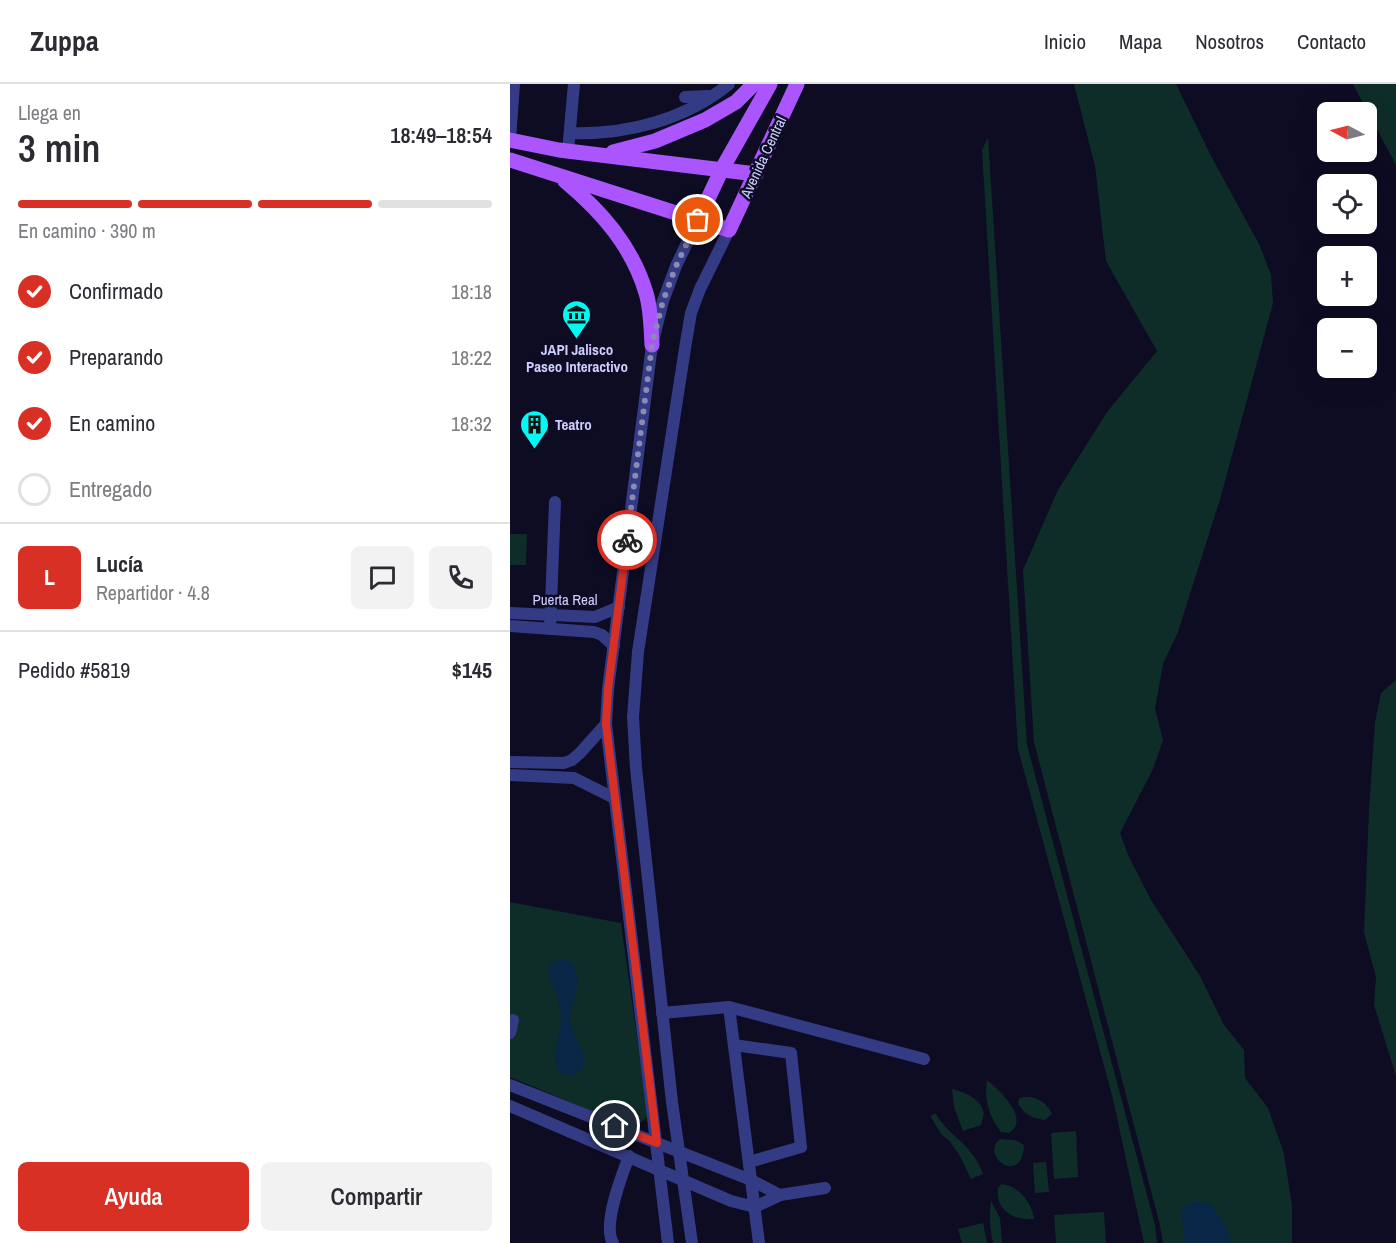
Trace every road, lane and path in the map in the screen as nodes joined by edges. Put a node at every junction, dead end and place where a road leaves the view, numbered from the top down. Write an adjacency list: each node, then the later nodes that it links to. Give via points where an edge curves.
1 (514, 84): 10 (street)
2 (574, 84): 14 (street)
3 (729, 84): 8 (street)
4 (754, 84): 13 (main road, via 736,102)
5 (770, 84): 19 (main road, Avenida Central)
6 (777, 84): 11 (main road, via 774,100)
7 (797, 84): 11 (main road, Avenida Central)
8 (715, 95): 9 (street); 12 (street)
9 (685, 97)
10 (511, 105): 15 (street)
11 (786, 108): 20 (main road, Avenida Central)
12 (672, 117): 13 (street); 14 (street, via 599,134)
13 (678, 132): 17 (main road)
14 (570, 133): 16 (street)
15 (510, 140): 16 (main road)
16 (568, 151): 17 (main road)
17 (604, 154): 19 (main road)
18 (510, 160): 21 (main road)
19 (722, 169): 20 (main road); 22 (main road, Avenida Central)
20 (756, 174): 23 (main road, Avenida Central)
21 (558, 175): 22 (main road); 24 (main road, via 613,227 633,259 647,295)
22 (698, 220): 23 (main road); 24 (street, via 663,301)
23 (729, 230): 37 (street, via 691,313 638,652 633,717 636,768)
24 (652, 345): 26 (street)
25 (555, 502): 28 (street)
26 (619, 607): 28 (street, Puerta Real, via 595,617); 31 (street)
27 (510, 614): 28 (street, Puerta Real)
28 (551, 615): 30 (street)
29 (510, 626): 30 (street, Puerta Real)
30 (550, 629): 31 (street, Puerta Real, via 594,632)
31 (614, 646): 32 (street)
32 (606, 724): 33 (street, via 572,760); 35 (street)
33 (510, 762)
34 (510, 775): 35 (street, via 574,778)
35 (614, 798): 44 (street)
36 (729, 1007): 37 (street); 40 (street); 41 (street)
37 (662, 1013): 45 (street)
38 (513, 1020): 39 (street)
39 (510, 1033)
40 (734, 1045): 47 (street); 47 (street, via 790,1053 801,1147)
41 (924, 1059)
42 (510, 1084): 44 (street)
43 (510, 1106): 46 (street)
44 (657, 1143): 45 (street); 48 (street)
45 (678, 1151): 49 (street); 50 (street)
46 (629, 1156): 48 (street); 54 (street, via 609,1229)
47 (749, 1162): 50 (street)
48 (659, 1169): 49 (street); 55 (street)
49 (682, 1179): 53 (street, via 725,1199); 56 (street)
50 (751, 1180): 52 (street); 53 (street)
51 (825, 1188): 52 (street)
52 (780, 1195): 53 (street)
53 (755, 1207): 57 (street)
54 (613, 1243)
55 (669, 1243)
56 (692, 1243)
57 (759, 1243)

